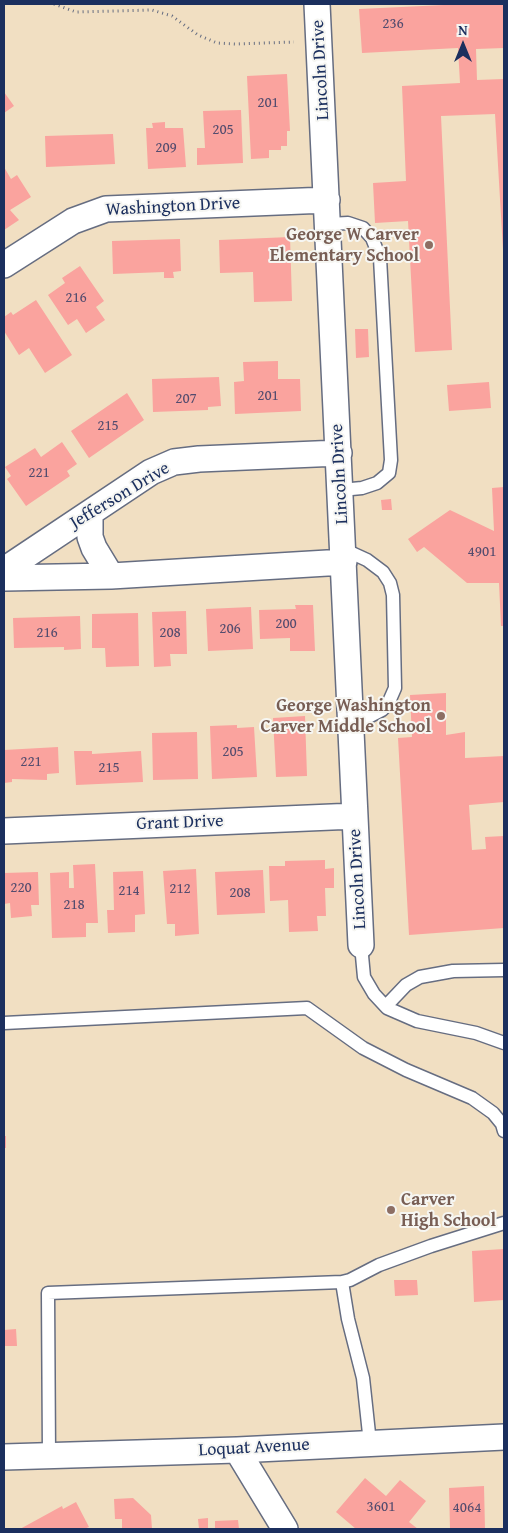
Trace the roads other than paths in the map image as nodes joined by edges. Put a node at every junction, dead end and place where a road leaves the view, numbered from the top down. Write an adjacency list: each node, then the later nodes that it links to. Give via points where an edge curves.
1 (318, 4): 2 (street, Lincoln Drive)
2 (328, 212): 3 (street, Washington Drive, via 106,209 73,221); 4 (street, Lincoln Drive); 5 (lane, via 363,228 372,238 380,258 391,460 388,473 377,483)
3 (4, 265)
4 (339, 453): 5 (street, Lincoln Drive); 6 (street, Jefferson Drive, via 174,462 151,472)
5 (341, 490): 7 (street, Lincoln Drive)
6 (90, 514): 8 (street, Jefferson Drive); 9 (street, via 90,537)
7 (344, 556): 9 (street); 11 (street, Lincoln Drive); 11 (lane, via 367,560 388,578 392,589 396,680 388,704)
8 (4, 570)
9 (111, 576): 10 (street)
10 (4, 578)
11 (351, 726): 12 (street, Lincoln Drive)
12 (355, 816): 13 (street, Grant Drive); 14 (street, Lincoln Drive)
13 (4, 831)
14 (361, 945): 16 (lane, via 364,977)
15 (504, 970): 16 (lane, via 447,972 420,977 406,985)
16 (386, 1006): 18 (lane, via 409,1018 476,1033)
17 (4, 1023): 19 (lane, via 307,1008 363,1048 472,1098 494,1114)
18 (504, 1043)
19 (504, 1131)
20 (504, 1224): 21 (lane, via 431,1246)
21 (342, 1282): 23 (lane, via 363,1378); 25 (lane, via 48,1293)
22 (504, 1437): 23 (street, Loquat Avenue)
23 (370, 1443): 24 (street, Loquat Avenue)
24 (237, 1450): 25 (street, Loquat Avenue); 27 (street)
25 (49, 1456): 26 (street, Loquat Avenue)
26 (4, 1457)
27 (285, 1529)

